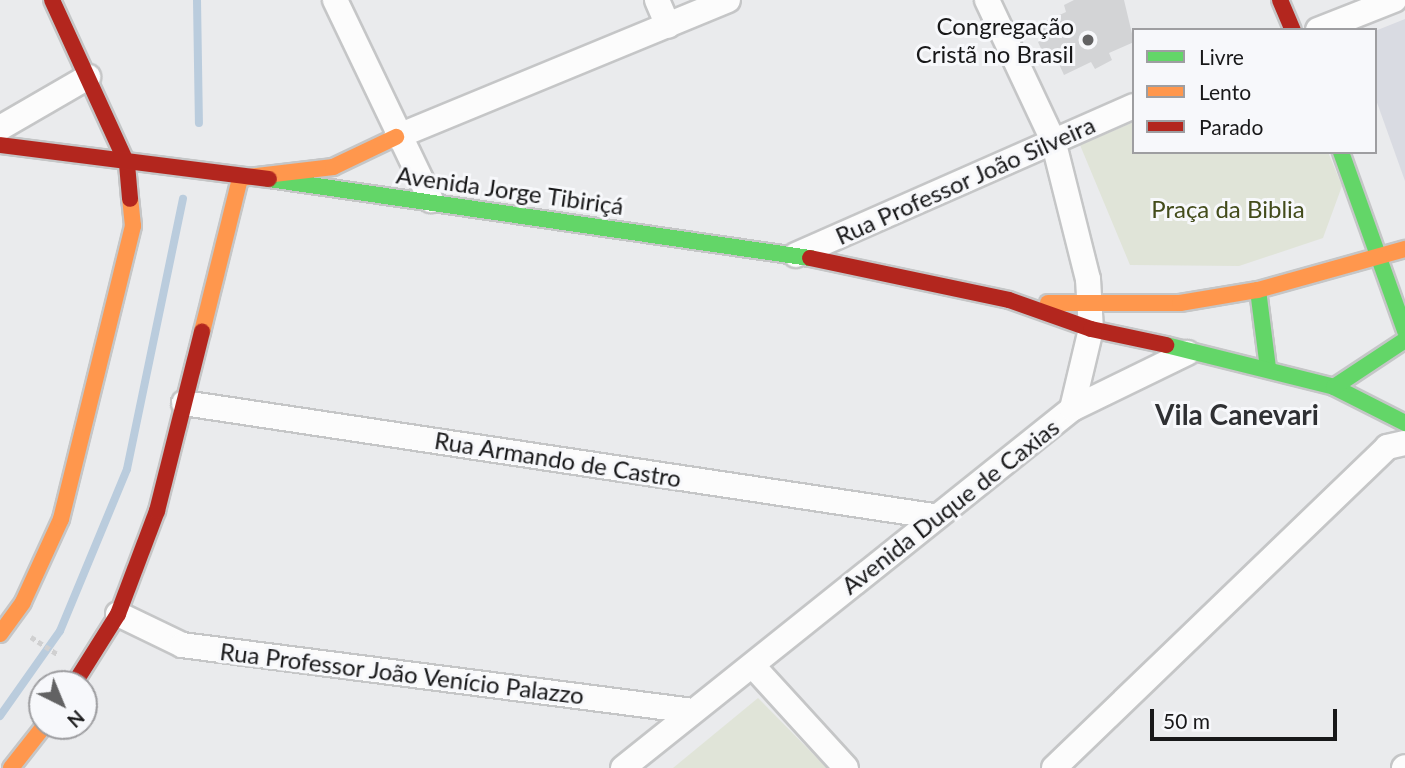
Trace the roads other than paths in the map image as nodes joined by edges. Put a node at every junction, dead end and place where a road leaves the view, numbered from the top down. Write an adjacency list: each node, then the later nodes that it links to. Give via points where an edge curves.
1 (52, 0): 11 (street)
2 (335, 0): 14 (street)
3 (657, 0): 8 (street)
4 (728, 0): 8 (street)
5 (988, 0): 15 (street, Avenida Duque de Caxias)
6 (1280, 0): 9 (street)
7 (1394, 0): 10 (street)
8 (668, 26): 14 (street)
9 (1292, 28)
10 (1323, 28)
11 (88, 77): 13 (street); 18 (street)
12 (1132, 107): 15 (street, Rua Professor João Silveira)
13 (0, 128)
14 (396, 137): 19 (street, via 333,167); 20 (street)
15 (1053, 140): 22 (street, Rua Professor João Silveira); 26 (street, Avenida Duque de Caxias)
16 (0, 145): 18 (street, Avenida Jorge Tibiriçá)
17 (1342, 154): 23 (street)
18 (127, 164): 19 (street, Avenida Jorge Tibiriçá); 38 (street, via 133,226 61,519 23,602)
19 (240, 178): 20 (street, Avenida Jorge Tibiriçá); 32 (street)
20 (431, 200): 22 (street, Avenida Jorge Tibiriçá)
21 (1405, 249): 23 (street)
22 (796, 255): 25 (street, Avenida Jorge Tibiriçá)
23 (1381, 256): 24 (street); 27 (street)
24 (1258, 290): 26 (street); 30 (street)
25 (1009, 300): 26 (street); 26 (street)
26 (1091, 317): 29 (street); 33 (street, Avenida Duque de Caxias)
27 (1405, 331)
28 (1405, 340): 31 (street)
29 (1187, 353): 30 (street); 33 (street)
30 (1268, 368): 31 (street)
31 (1334, 387): 34 (street)
32 (184, 403): 36 (street, Rua Armando de Castro); 37 (street, via 157,511)
33 (1072, 409): 36 (street, Avenida Duque de Caxias)
34 (1405, 422)
35 (1405, 443): 46 (street, via 1387,447)
36 (933, 516): 39 (street, Avenida Duque de Caxias)
37 (118, 614): 40 (street); 41 (street, Rua Professor João Venício Palazzo, via 183,645)
38 (0, 634)
39 (753, 666): 41 (street, Avenida Duque de Caxias); 45 (street)
40 (83, 670)
41 (692, 711): 44 (street, Avenida Duque de Caxias)
42 (33, 740): 43 (street)
43 (11, 768)
44 (623, 768)
45 (846, 768)
46 (1054, 768)

